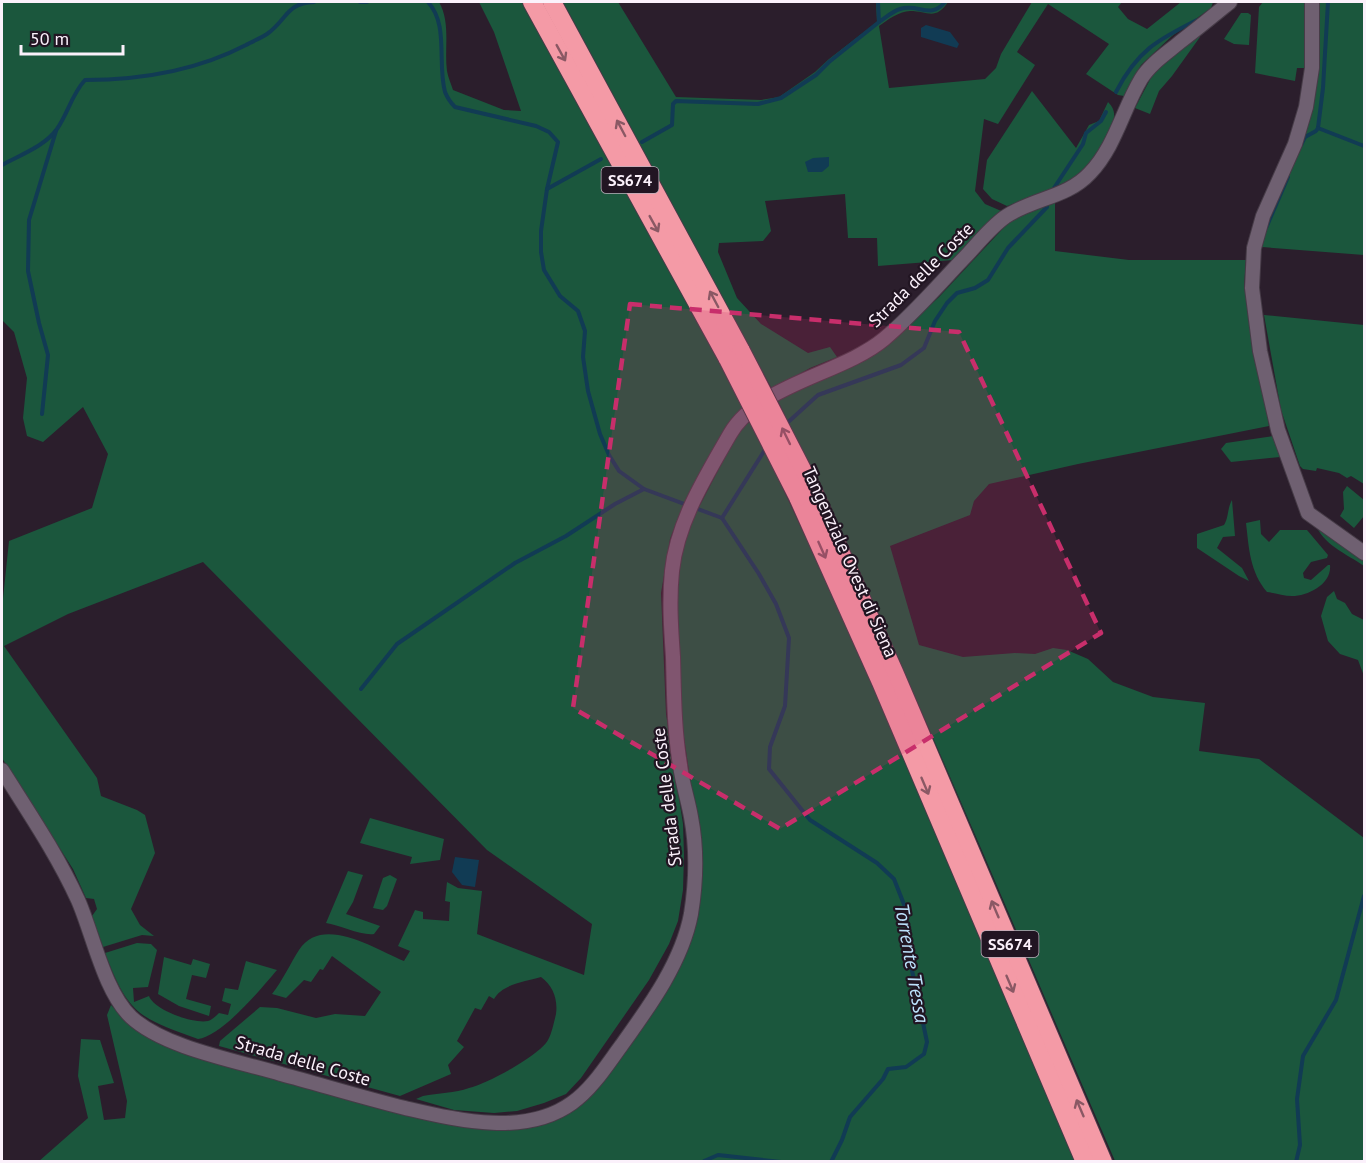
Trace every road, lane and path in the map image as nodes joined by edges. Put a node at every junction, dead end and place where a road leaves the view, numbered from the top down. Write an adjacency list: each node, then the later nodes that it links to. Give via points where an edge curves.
1 (532, 2): 5 (highway, Tangenziale Ovest di Siena / SS674, one-way to 5)
2 (552, 2): 5 (highway, Tangenziale Ovest di Siena / SS674, one-way to 2)
3 (1230, 2): 8 (street, Strada delle Coste, via 1145,72 1104,156 1083,180 1059,195 1004,218 876,346 790,386 745,414 730,434 681,529 670,592 674,707 695,852 690,917 668,972 636,1025 571,1104 550,1116 530,1121 449,1117 202,1052 150,1030 130,1016 119,1001 64,872)
4 (1312, 2): 6 (street, via 1312,68 1306,107 1263,216 1254,248 1252,288 1260,351 1278,430 1308,513)
5 (735, 355): 7 (highway, Tangenziale Ovest di Siena / SS674, bridge)
6 (1365, 553)
7 (910, 730): 9 (highway, Tangenziale Ovest di Siena / SS674, one-way to 9); 10 (highway, Tangenziale Ovest di Siena / SS674, one-way to 7)
8 (2, 770)
9 (1085, 1161)
10 (1103, 1161)

